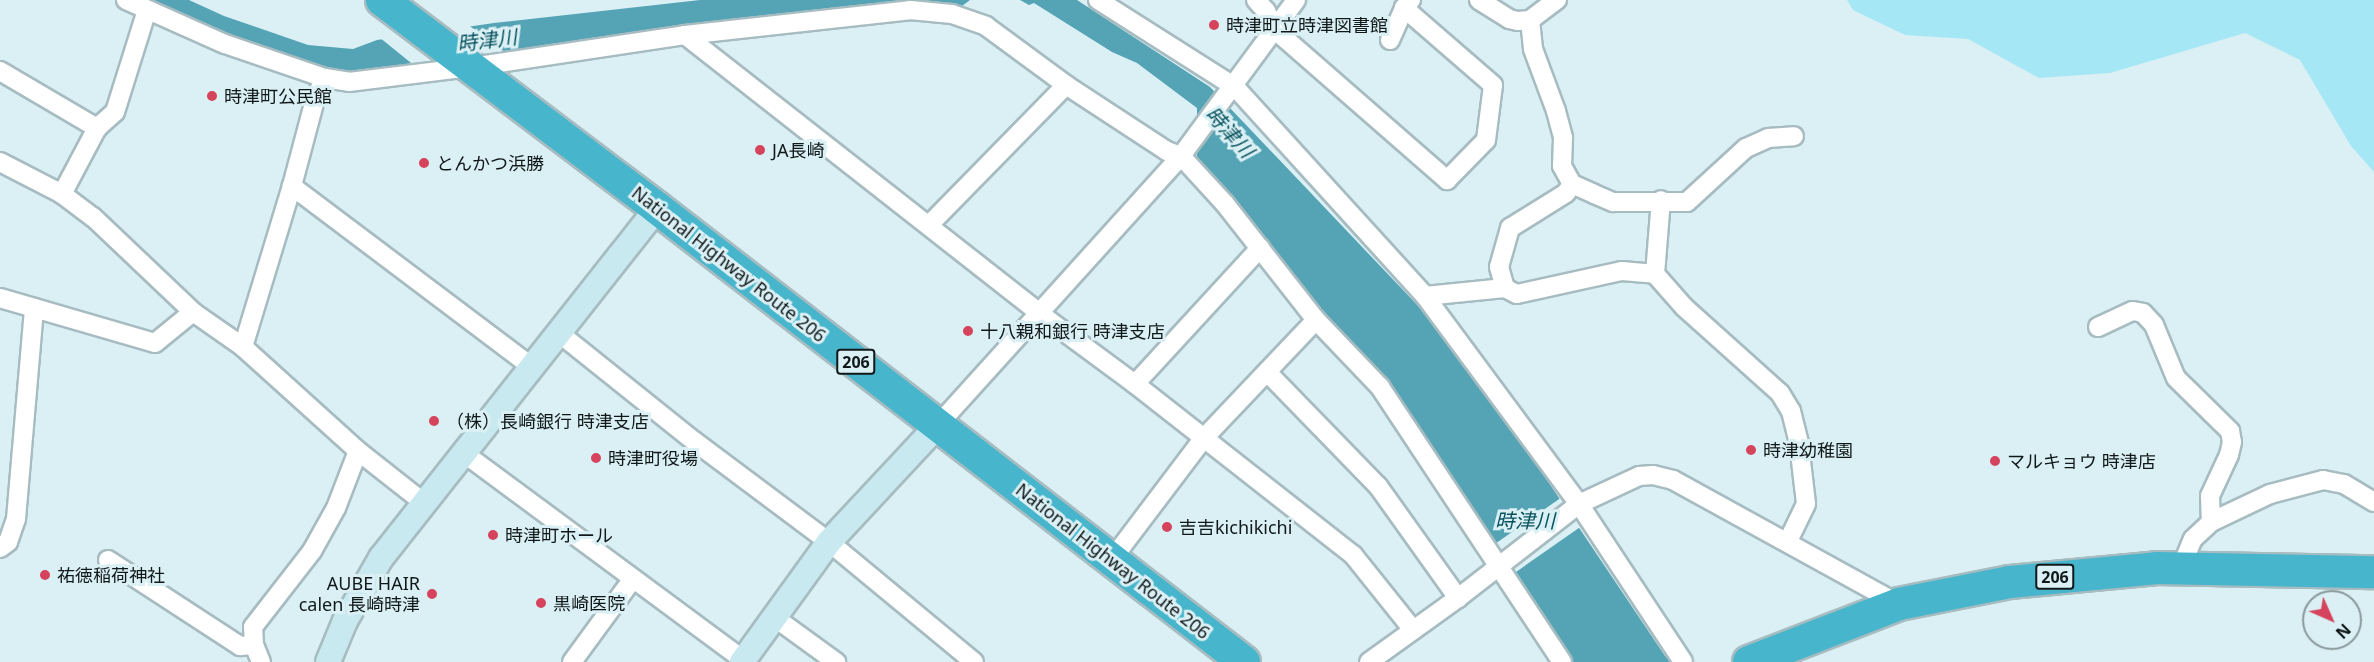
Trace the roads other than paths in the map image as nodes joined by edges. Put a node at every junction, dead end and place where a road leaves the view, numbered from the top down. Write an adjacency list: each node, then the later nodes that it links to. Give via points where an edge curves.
1 (126, 0): 9 (street)
2 (382, 0): 14 (highway, National Highway Route 206 / 206)
3 (1098, 0): 18 (street)
4 (1256, 0): 11 (street)
5 (1296, 0): 11 (street)
6 (1479, 0): 10 (street, via 1509,19)
7 (1557, 0): 10 (street)
8 (1407, 4): 11 (street, via 1492,85 1486,140 1447,180); 13 (street)
9 (147, 10): 16 (street, via 225,44); 19 (street, via 115,112)
10 (1530, 20): 23 (street, via 1533,49 1563,138 1562,166)
11 (1275, 29): 18 (street)
12 (685, 34): 14 (street); 17 (street, via 910,10 952,14 986,26); 28 (street)
13 (1390, 40)
14 (470, 66): 16 (street, via 349,82); 27 (highway, National Highway Route 206 / 206)
15 (0, 71): 19 (street)
16 (325, 78): 24 (street, via 316,96)
17 (1066, 85): 21 (street, via 1167,152); 28 (street)
18 (1232, 90): 21 (street); 32 (street)
19 (97, 128): 25 (street)
20 (1794, 136): 26 (street, via 1768,138 1746,148 1687,202)
21 (1181, 156): 29 (street); 36 (street)
22 (0, 162): 25 (street)
23 (1572, 184): 26 (street, via 1613,202); 31 (street, via 1566,193 1510,228 1499,267)
24 (292, 186): 40 (street); 41 (street)
25 (62, 194): 35 (street, via 93,217)
26 (1661, 200): 30 (street)
27 (657, 208): 39 (street); 44 (highway, National Highway Route 206 / 206)
28 (929, 225): 36 (street)
29 (1260, 249): 37 (street); 43 (street)
30 (1655, 274): 31 (street, via 1613,273 1517,294); 53 (street, via 1684,306 1780,393 1791,411 1806,504)
31 (1505, 288): 32 (street)
32 (1425, 296): 50 (street)
33 (0, 298): 34 (street)
34 (34, 308): 35 (street, via 155,343); 54 (street, via 16,519 8,542)
35 (194, 312): 40 (street)
36 (1038, 313): 43 (street); 44 (street)
37 (1316, 320): 42 (street); 57 (street, via 1380,387)
38 (2098, 327): 51 (street, via 2133,311 2143,313 2154,325 2176,378 2230,431 2229,455 2211,496)
39 (559, 333): 41 (street); 52 (street)
40 (243, 347): 46 (street)
41 (532, 367): 47 (street)
42 (1267, 372): 45 (street); 61 (street, via 1378,486)
43 (1134, 384): 45 (street)
44 (937, 426): 52 (street); 55 (highway, National Highway Route 206 / 206)
45 (1203, 440): 55 (street); 64 (street, via 1353,555)
46 (358, 451): 49 (street); 65 (street, via 336,508 312,551 253,627)
47 (465, 454): 49 (street); 60 (street)
48 (2374, 502): 51 (street, via 2344,484 2312,481 2270,494)
49 (424, 503): 68 (street, via 381,558 345,621)
50 (1579, 504): 53 (street, via 1639,476 1653,475 1673,480); 57 (street); 75 (street)
51 (2211, 522): 58 (street, via 2193,539)
52 (829, 542): 63 (street); 71 (street)
53 (1788, 542): 62 (street)
54 (0, 548)
55 (1113, 558): 72 (highway, National Highway Route 206 / 206)
56 (108, 560): 65 (street, via 240,646)
57 (1499, 566): 61 (street); 74 (street)
58 (2181, 568): 59 (highway, 206); 62 (highway, 206, via 2010,582)
59 (2374, 572)
60 (632, 580): 66 (street); 69 (street)
61 (1458, 598): 64 (street)
62 (1899, 604): 76 (highway, 206)
63 (774, 617): 66 (street); 70 (street)
64 (1413, 630): 73 (street)
65 (254, 645): 67 (street)
66 (742, 661)
67 (261, 662)
68 (328, 662)
69 (572, 662)
70 (836, 662)
71 (975, 662)
72 (1244, 662)
73 (1369, 662)
74 (1562, 662)
75 (1683, 662)
76 (1749, 662)

